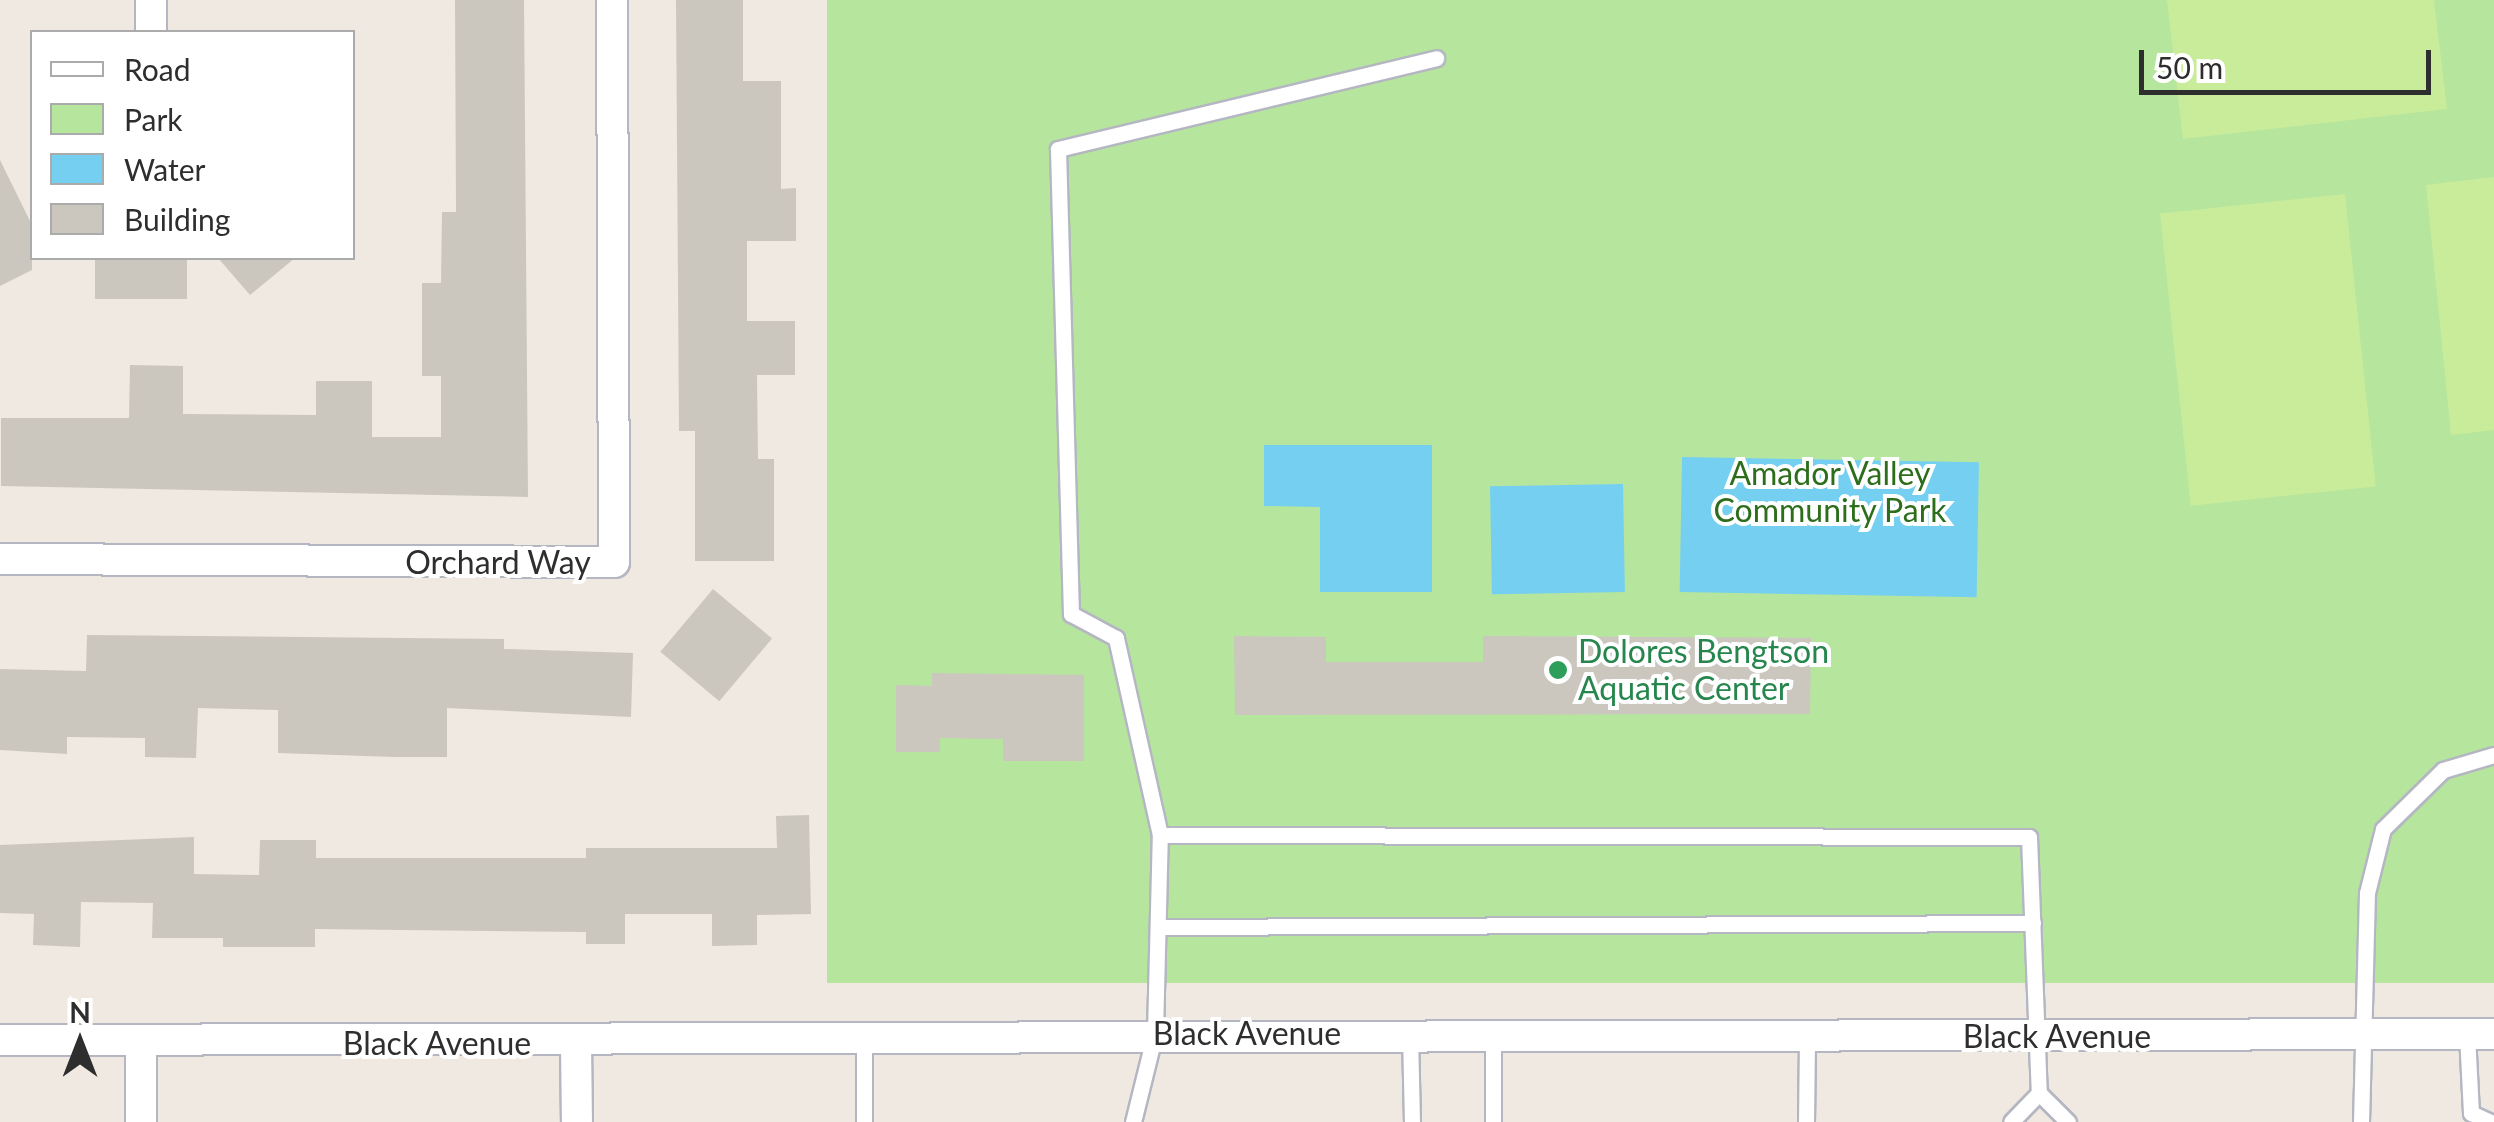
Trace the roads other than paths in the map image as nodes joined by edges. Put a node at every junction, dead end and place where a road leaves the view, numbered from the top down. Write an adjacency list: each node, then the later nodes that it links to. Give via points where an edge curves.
1 (151, 0): 3 (street)
2 (612, 0): 5 (street, Orchard Way, via 614,562)
3 (151, 30)
4 (1436, 58): 7 (lane, via 1058,149 1071,614 1116,638)
5 (0, 560)
6 (2494, 755): 13 (lane, via 2443,770 2383,829 2368,894)
7 (1160, 834): 8 (lane, via 2029,837); 9 (lane)
8 (2034, 922): 9 (lane); 16 (lane)
9 (1158, 927): 10 (lane)
10 (1154, 1033): 11 (street, Black Avenue); 17 (street, Black Avenue); 27 (lane)
11 (1410, 1034): 12 (street, Black Avenue); 28 (lane)
12 (1493, 1034): 15 (street, Black Avenue); 29 (lane)
13 (2362, 1034): 14 (street, Black Avenue); 16 (street, Black Avenue); 33 (lane)
14 (2481, 1034): 22 (lane)
15 (1807, 1035): 16 (street, Black Avenue); 30 (lane)
16 (2036, 1036): 21 (lane)
17 (864, 1038): 20 (street, Black Avenue); 26 (lane)
18 (0, 1040): 19 (street, Black Avenue)
19 (141, 1042): 20 (street, Black Avenue); 24 (street)
20 (576, 1043): 25 (street)
21 (2039, 1093): 31 (lane); 32 (lane)
22 (2472, 1113): 23 (lane); 34 (lane)
23 (2494, 1113)
24 (140, 1122)
25 (577, 1122)
26 (864, 1122)
27 (1133, 1122)
28 (1412, 1122)
29 (1493, 1122)
30 (1806, 1122)
31 (2011, 1122)
32 (2068, 1122)
33 (2361, 1122)
34 (2490, 1122)

